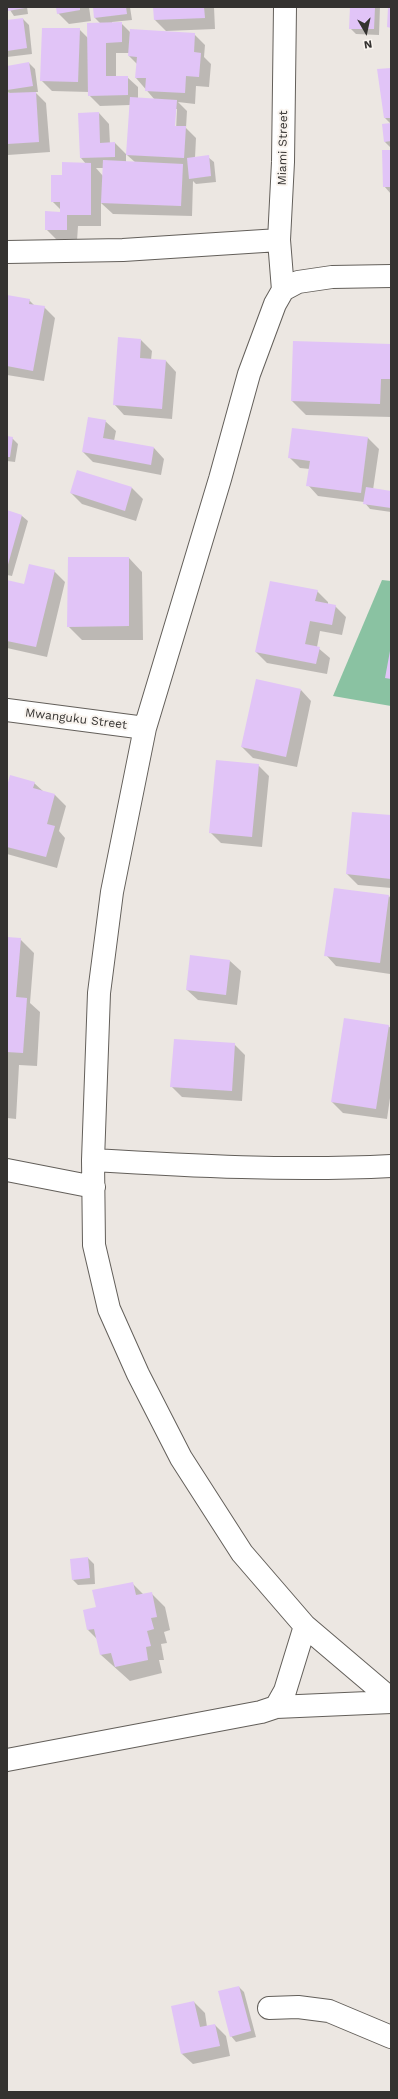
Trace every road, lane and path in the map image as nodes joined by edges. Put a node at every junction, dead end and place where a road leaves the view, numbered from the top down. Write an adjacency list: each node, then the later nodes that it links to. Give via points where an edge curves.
1 (285, 7): 2 (street, Miami Street)
2 (279, 240): 3 (street, via 123,250); 5 (street, Miami Street)
3 (7, 252)
4 (391, 276): 5 (street, via 332,277 298,282)
5 (283, 290): 7 (street, via 275,304 249,374 212,509)
6 (7, 710): 7 (street, Mwanguku Street)
7 (145, 728): 8 (street, via 112,892 99,993)
8 (93, 1160): 9 (street, via 339,1169); 11 (street)
9 (391, 1166)
10 (7, 1170): 11 (street)
11 (94, 1187): 12 (street, via 94,1245 109,1309 138,1374 181,1458 242,1553)
12 (304, 1626): 13 (street); 14 (street, via 285,1691)
13 (391, 1701): 14 (street)
14 (276, 1707): 15 (street, via 261,1712)
15 (7, 1760)
16 (269, 2008): 17 (street, via 298,2007 329,2011)
17 (391, 2037)

